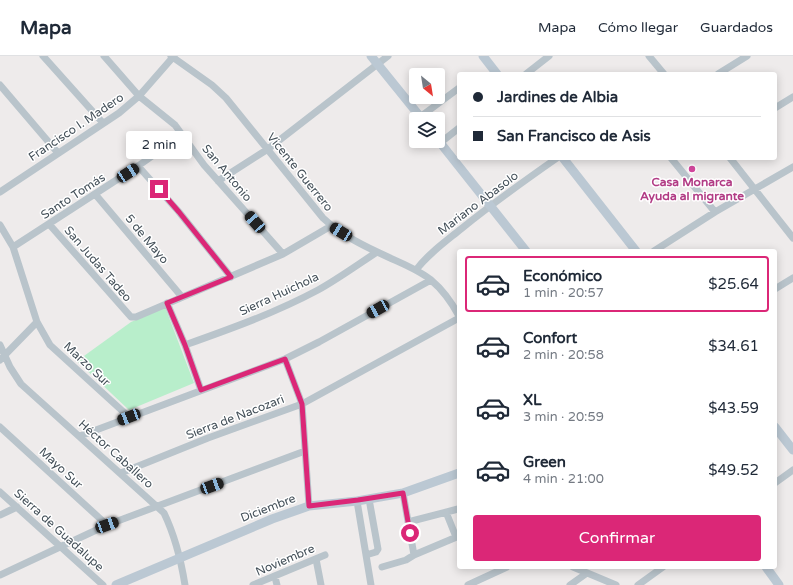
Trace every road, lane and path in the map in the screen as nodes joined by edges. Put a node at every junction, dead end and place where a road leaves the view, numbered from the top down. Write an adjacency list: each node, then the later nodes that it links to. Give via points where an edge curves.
1 (43, 56): 22 (street)
2 (104, 56): 17 (street, San Antonio)
3 (173, 56): 17 (street, Francisco I. Madero); 27 (street, Vicente Guerrero, via 226,98)
4 (371, 56): 10 (main road)
5 (388, 56): 10 (street)
6 (483, 56): 11 (main road)
7 (549, 56): 12 (street)
8 (649, 56): 13 (street)
9 (747, 56): 14 (street)
10 (378, 64): 20 (main road); 27 (street)
11 (495, 72)
12 (529, 72)
13 (662, 72)
14 (721, 72)
15 (0, 85): 28 (street)
16 (457, 90): 21 (street)
17 (139, 96): 22 (street, Francisco I. Madero); 24 (street, San Antonio, via 167,117)
18 (793, 97): 19 (street)
19 (777, 107)
20 (416, 112)
21 (429, 112)
22 (103, 123): 28 (street, Francisco I. Madero)
23 (457, 129): 25 (street)
24 (182, 134): 33 (street, Santo Tomás); 35 (street, San Antonio)
25 (445, 137)
26 (445, 148): 39 (main road)
27 (268, 149): 35 (street); 43 (street, Vicente Guerrero)
28 (58, 153): 37 (street, Francisco I. Madero)
29 (554, 160): 39 (street, Mariano Abasolo)
30 (565, 160): 47 (main road)
31 (673, 160): 40 (street)
32 (732, 160): 36 (street)
33 (138, 166): 38 (street, Santo Tomás); 52 (street)
34 (793, 167): 36 (street)
35 (218, 181): 50 (street, San Antonio)
36 (755, 189): 40 (street); 44 (street)
37 (0, 192)
38 (95, 194): 41 (street, Santo Tomás); 56 (street, 5 de Mayo)
39 (490, 205): 46 (main road); 51 (street, Mariano Abasolo, via 434,250)
40 (715, 212): 48 (street)
41 (49, 224): 45 (street, Santo Tomás); 57 (street, San Judas Tadeo, via 131,318)
42 (0, 225): 45 (street, Marzo Sur)
43 (331, 226): 49 (street, Vicente Guerrero); 50 (street)
44 (793, 238)
45 (13, 247): 60 (street, Marzo Sur)
46 (524, 249)
47 (634, 249)
48 (657, 249)
49 (377, 252): 51 (street, Vicente Guerrero); 62 (street, Sierra Huichola, via 319,290 297,301)
50 (283, 254): 52 (street)
51 (416, 270): 54 (street, Vicente Guerrero)
52 (231, 277): 56 (street)
53 (793, 278): 55 (street)
54 (431, 280): 58 (street, Vicente Guerrero, via 450,301); 64 (street)
55 (777, 288)
56 (182, 297): 57 (street)
57 (167, 303): 62 (street)
58 (457, 313)
59 (457, 318): 66 (street, Sierra de Nacozari)
60 (37, 322): 63 (street); 67 (street, Marzo Sur, via 50,345)
61 (0, 345): 63 (street, Héctor Caballero)
62 (185, 345): 65 (street)
63 (2, 358): 70 (street, Héctor Caballero, via 21,384)
64 (285, 359): 65 (street); 66 (street)
65 (201, 390): 67 (street)
66 (302, 404): 72 (street); 74 (street, Sierra de Nacozari)
67 (129, 417): 70 (street)
68 (0, 427): 88 (street, Mayo Sur)
69 (777, 430): 71 (main road)
70 (80, 436): 74 (street, Héctor Caballero)
71 (793, 450)
72 (305, 451): 81 (street); 83 (street)
73 (793, 470): 76 (street)
74 (121, 473): 83 (street, Héctor Caballero)
75 (457, 474): 78 (main road, Diciembre)
76 (777, 482)
77 (0, 492): 82 (street, Sierra de Guadalupe)
78 (403, 493): 79 (main road, Diciembre); 87 (street)
79 (369, 499): 80 (main road, Diciembre); 93 (street, via 378,549)
80 (358, 500): 81 (main road, Diciembre); 93 (street)
81 (309, 506): 95 (main road, Diciembre)
82 (17, 507): 86 (street); 91 (street, Sierra de Guadalupe)
83 (158, 507): 88 (street); 95 (street, Héctor Caballero, via 168,521)
84 (457, 509): 85 (street)
85 (446, 512): 87 (street); 89 (street)
86 (0, 515)
87 (408, 522): 94 (street)
88 (107, 525): 91 (street)
89 (457, 534)
90 (457, 536): 94 (street)
91 (60, 546): 103 (street); 105 (street, Sierra de Guadalupe)
92 (325, 555): 96 (street, Noviembre)
93 (366, 555): 111 (street)
94 (414, 555): 97 (street)
95 (181, 558): 106 (main road, Diciembre); 107 (street, Héctor Caballero)
96 (316, 559): 104 (street, Noviembre); 110 (street)
97 (382, 567)
98 (504, 569): 112 (street)
99 (578, 569): 102 (street)
100 (660, 569): 115 (street)
101 (767, 569): 116 (main road)
102 (587, 573): 113 (street); 114 (street)
103 (0, 574)
104 (275, 577): 108 (street, Noviembre); 109 (street)
105 (103, 585)
106 (116, 585)
107 (185, 585)
108 (253, 585)
109 (277, 585)
110 (321, 585)
111 (371, 585)
112 (468, 585)
113 (570, 585)
114 (616, 585)
115 (638, 585)
116 (779, 585)

